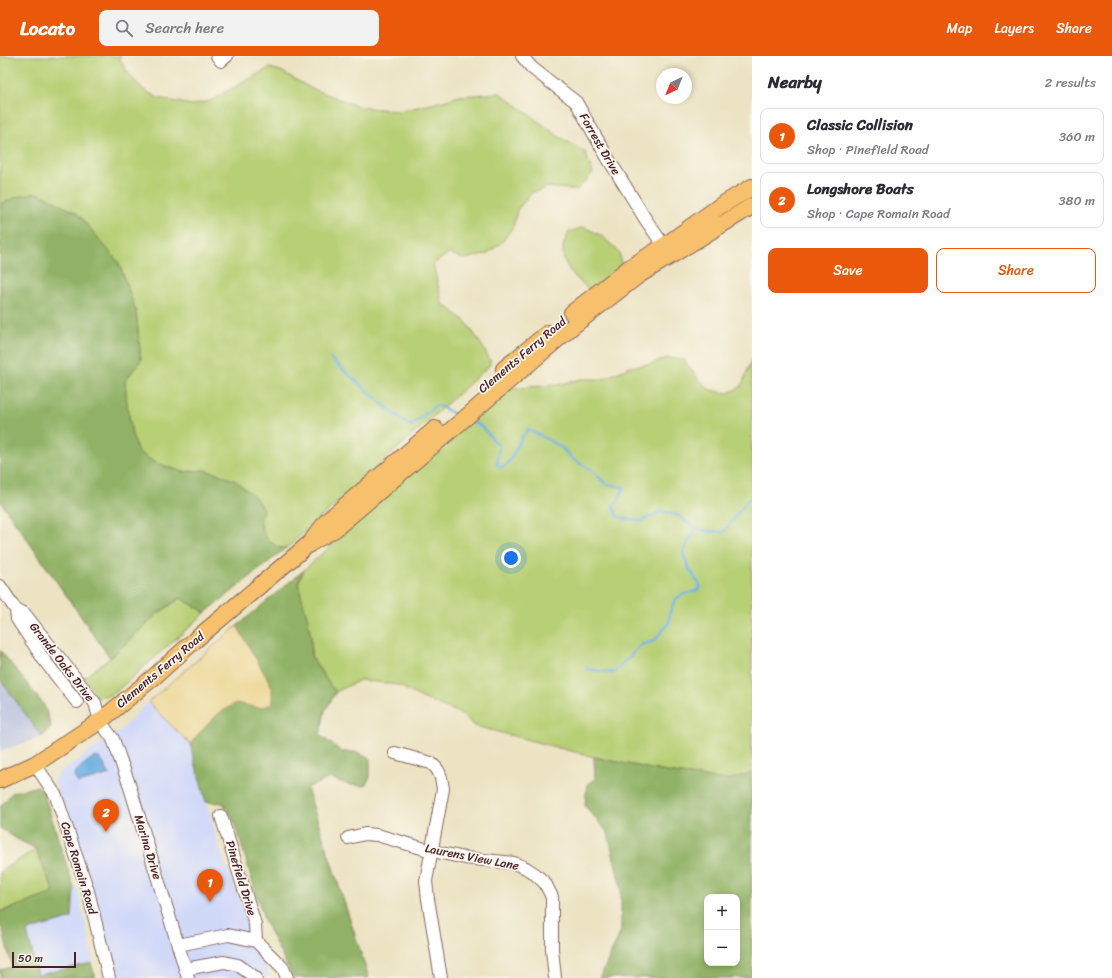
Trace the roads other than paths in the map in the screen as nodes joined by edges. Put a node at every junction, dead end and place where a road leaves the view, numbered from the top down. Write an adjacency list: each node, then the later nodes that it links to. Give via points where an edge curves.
1 (217, 56): 2 (street, via 221,61)
2 (228, 56)
3 (522, 56): 6 (street, Forrest Drive, via 532,68 576,102 606,155)
4 (752, 187): 6 (main road, Clements Ferry Road, via 720,206)
5 (752, 206): 7 (main road, Clements Ferry Road, via 639,275)
6 (664, 246): 7 (main road, Clements Ferry Road, via 629,268 591,297 529,348)
7 (473, 403): 11 (main road, Clements Ferry Road, via 327,521 309,544)
8 (0, 586): 9 (street, Grande Oaks Drive)
9 (16, 610): 10 (street, Grande Oaks Drive, via 17,619 44,660); 11 (street, Grande Oaks Drive, via 24,613 95,703)
10 (77, 702)
11 (100, 721): 13 (main road, Clements Ferry Road); 19 (street, Marina Drive, via 113,739 129,784)
12 (395, 753): 17 (street, via 431,763 440,773 443,789)
13 (35, 764): 14 (main road, Clements Ferry Road); 21 (street, Cape Romain Road, via 56,796 88,892)
14 (0, 780)
15 (221, 816): 18 (street, Pinefield Drive, via 255,924)
16 (348, 838): 17 (street, Laurens View Lane, via 365,834 378,835)
17 (432, 851): 24 (street, via 426,882); 25 (street, Laurens View Lane, via 465,858 514,863 535,874 544,883 552,897)
18 (256, 941): 19 (street, via 228,936); 23 (street, via 283,968)
19 (178, 945): 20 (street, Marina Drive)
20 (186, 974): 22 (street, via 224,962 238,965)
21 (109, 978)
22 (256, 978)
23 (287, 978)
24 (441, 978)
25 (555, 978)

